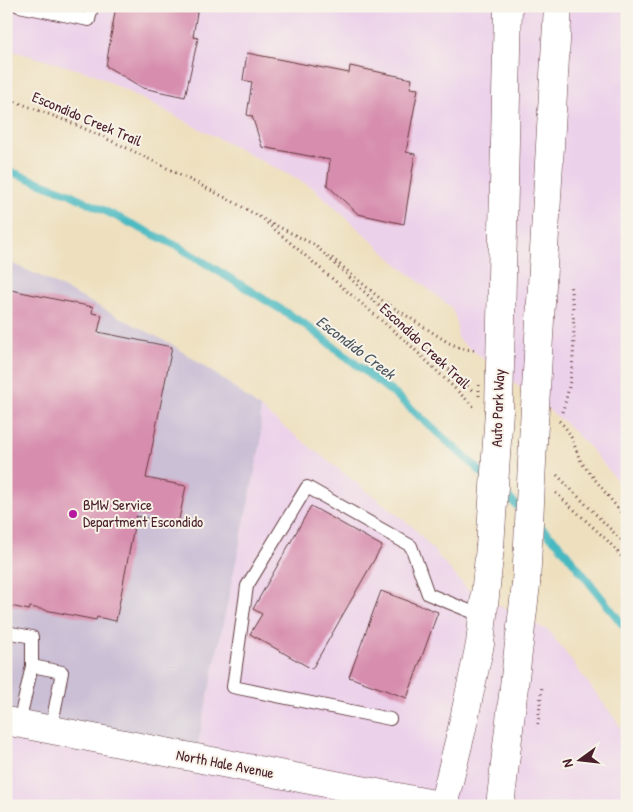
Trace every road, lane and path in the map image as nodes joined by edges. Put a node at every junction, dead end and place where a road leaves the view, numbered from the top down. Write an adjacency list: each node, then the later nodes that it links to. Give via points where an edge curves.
1 (19, 6): 2 (lane, via 89,20)
2 (92, 6)
3 (508, 6): 8 (main road, Auto Park Way)
4 (558, 6): 9 (main road)
5 (6, 98): 6 (path, Escondido Creek Trail, via 129,149)
6 (263, 220): 7 (path, Escondido Creek Trail); 11 (path, Escondido Creek Trail)
7 (315, 245): 10 (path, Escondido Creek Trail, via 382,300 449,343 464,349); 11 (path, Escondido Creek Trail)
8 (502, 265): 9 (main road, via 514,274 518,321 523,332); 10 (main road, Auto Park Way)
9 (539, 340): 12 (main road)
10 (500, 354): 11 (main road, Auto Park Way)
11 (486, 407): 18 (main road, Auto Park Way, bridge, via 490,547)
12 (535, 413): 15 (path, via 559,420 566,426 582,462); 25 (main road, bridge, via 526,584)
13 (557, 475): 16 (path)
14 (553, 490): 17 (path)
15 (627, 520)
16 (627, 546)
17 (627, 562)
18 (482, 616): 21 (lane, via 428,594 411,546 308,488 247,586 232,687); 24 (main road, Auto Park Way, via 475,669)
19 (6, 632): 20 (lane, via 32,637)
20 (32, 666): 22 (lane); 23 (lane, via 62,672)
21 (390, 719)
22 (13, 722): 23 (main road, North Hale Avenue)
23 (51, 729): 24 (main road, North Hale Avenue)
24 (444, 806)
25 (500, 806)

